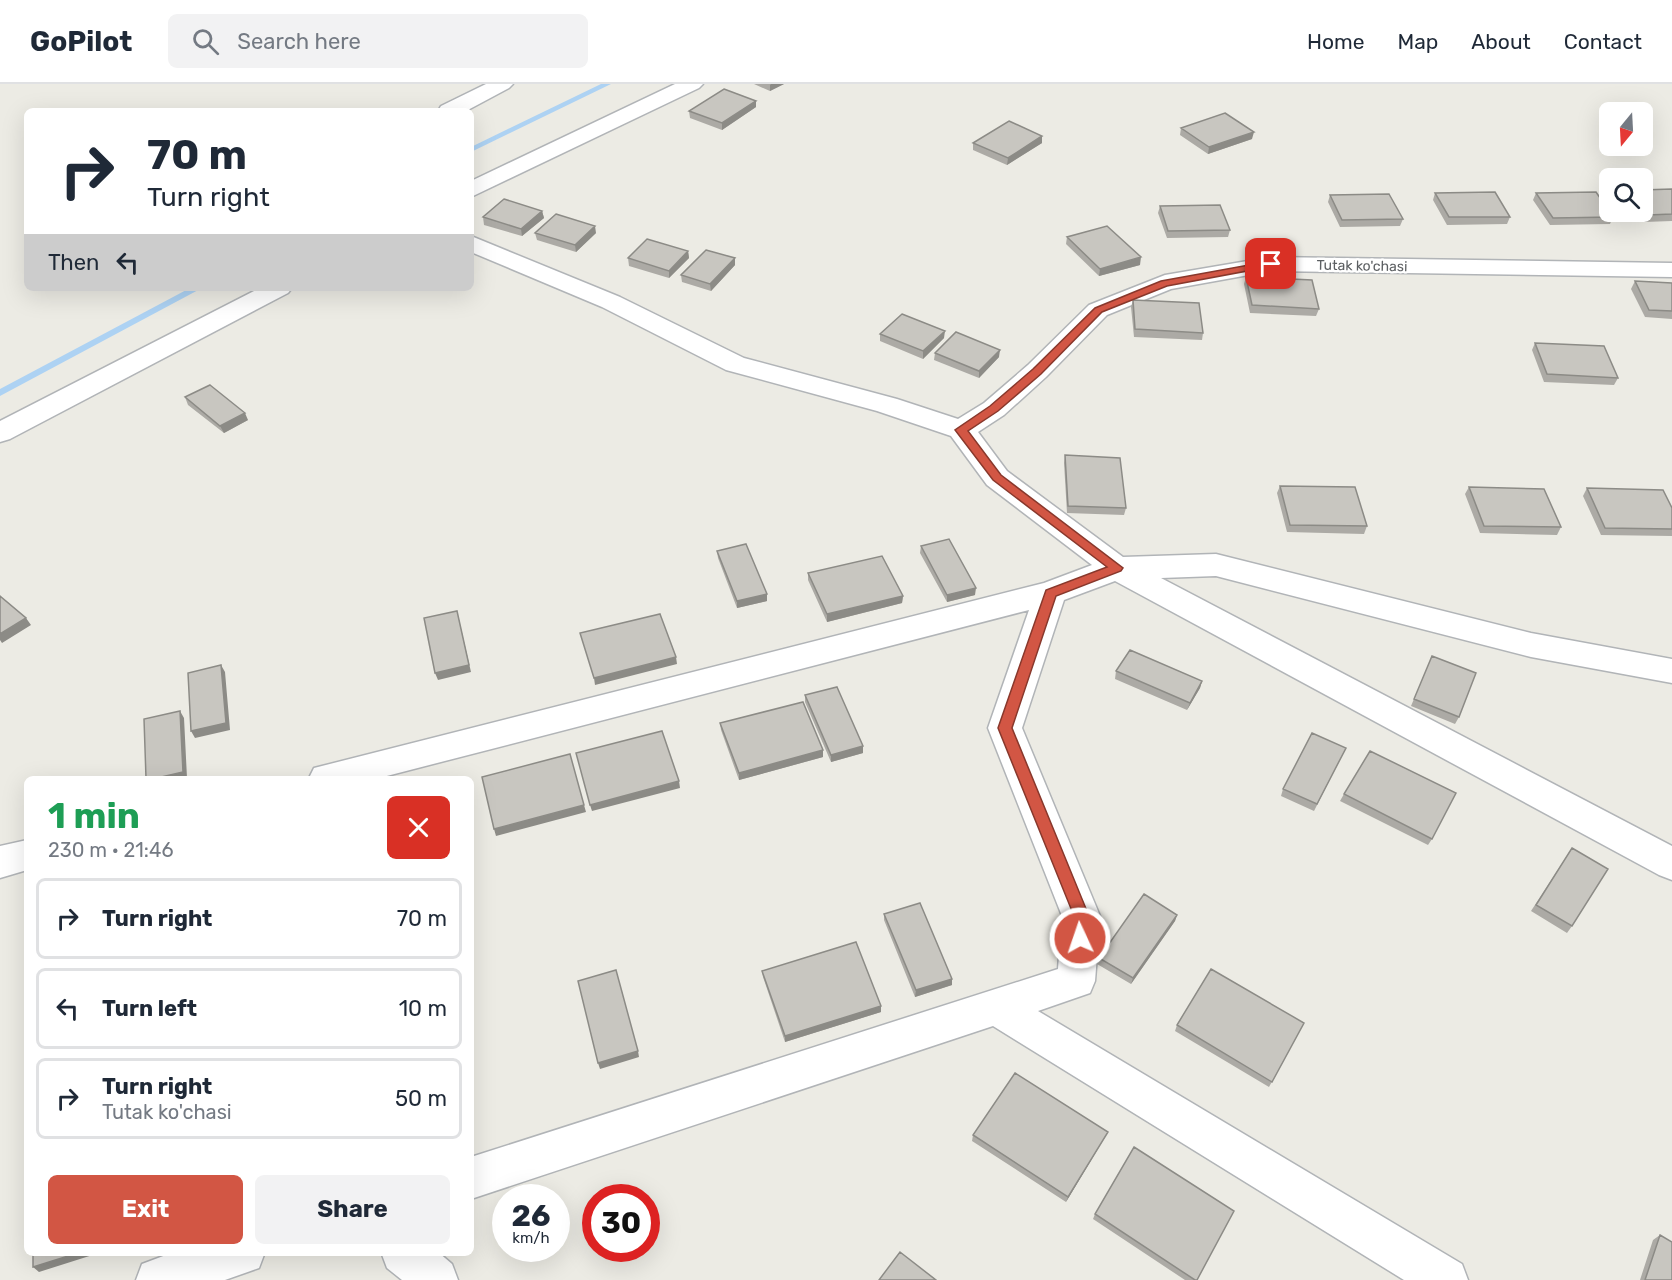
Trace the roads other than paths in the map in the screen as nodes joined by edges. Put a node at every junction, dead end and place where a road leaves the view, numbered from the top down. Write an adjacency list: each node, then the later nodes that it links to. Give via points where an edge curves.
1 (502, 84): 3 (street)
2 (692, 84): 4 (street)
3 (455, 108)
4 (474, 189)
5 (474, 244): 8 (street, via 611,302 735,364 887,405)
6 (1672, 270): 8 (street, Tutak ko'chasi, via 1271,264 1165,284 1098,310 1037,371)
7 (273, 291): 9 (street)
8 (961, 430): 10 (street, via 997,478)
9 (0, 434)
10 (1117, 568): 11 (street); 12 (street, via 1216,565 1531,645); 16 (street)
11 (1050, 593): 13 (street); 17 (street, via 1005,728 1081,916 1076,981)
12 (1672, 671)
13 (334, 776)
14 (24, 856): 15 (street)
15 (0, 862)
16 (1672, 864)
17 (996, 1007): 18 (street); 23 (street)
18 (474, 1177)
19 (231, 1256): 21 (street)
20 (408, 1256): 22 (street)
21 (158, 1280)
22 (436, 1280)
23 (1446, 1280)

